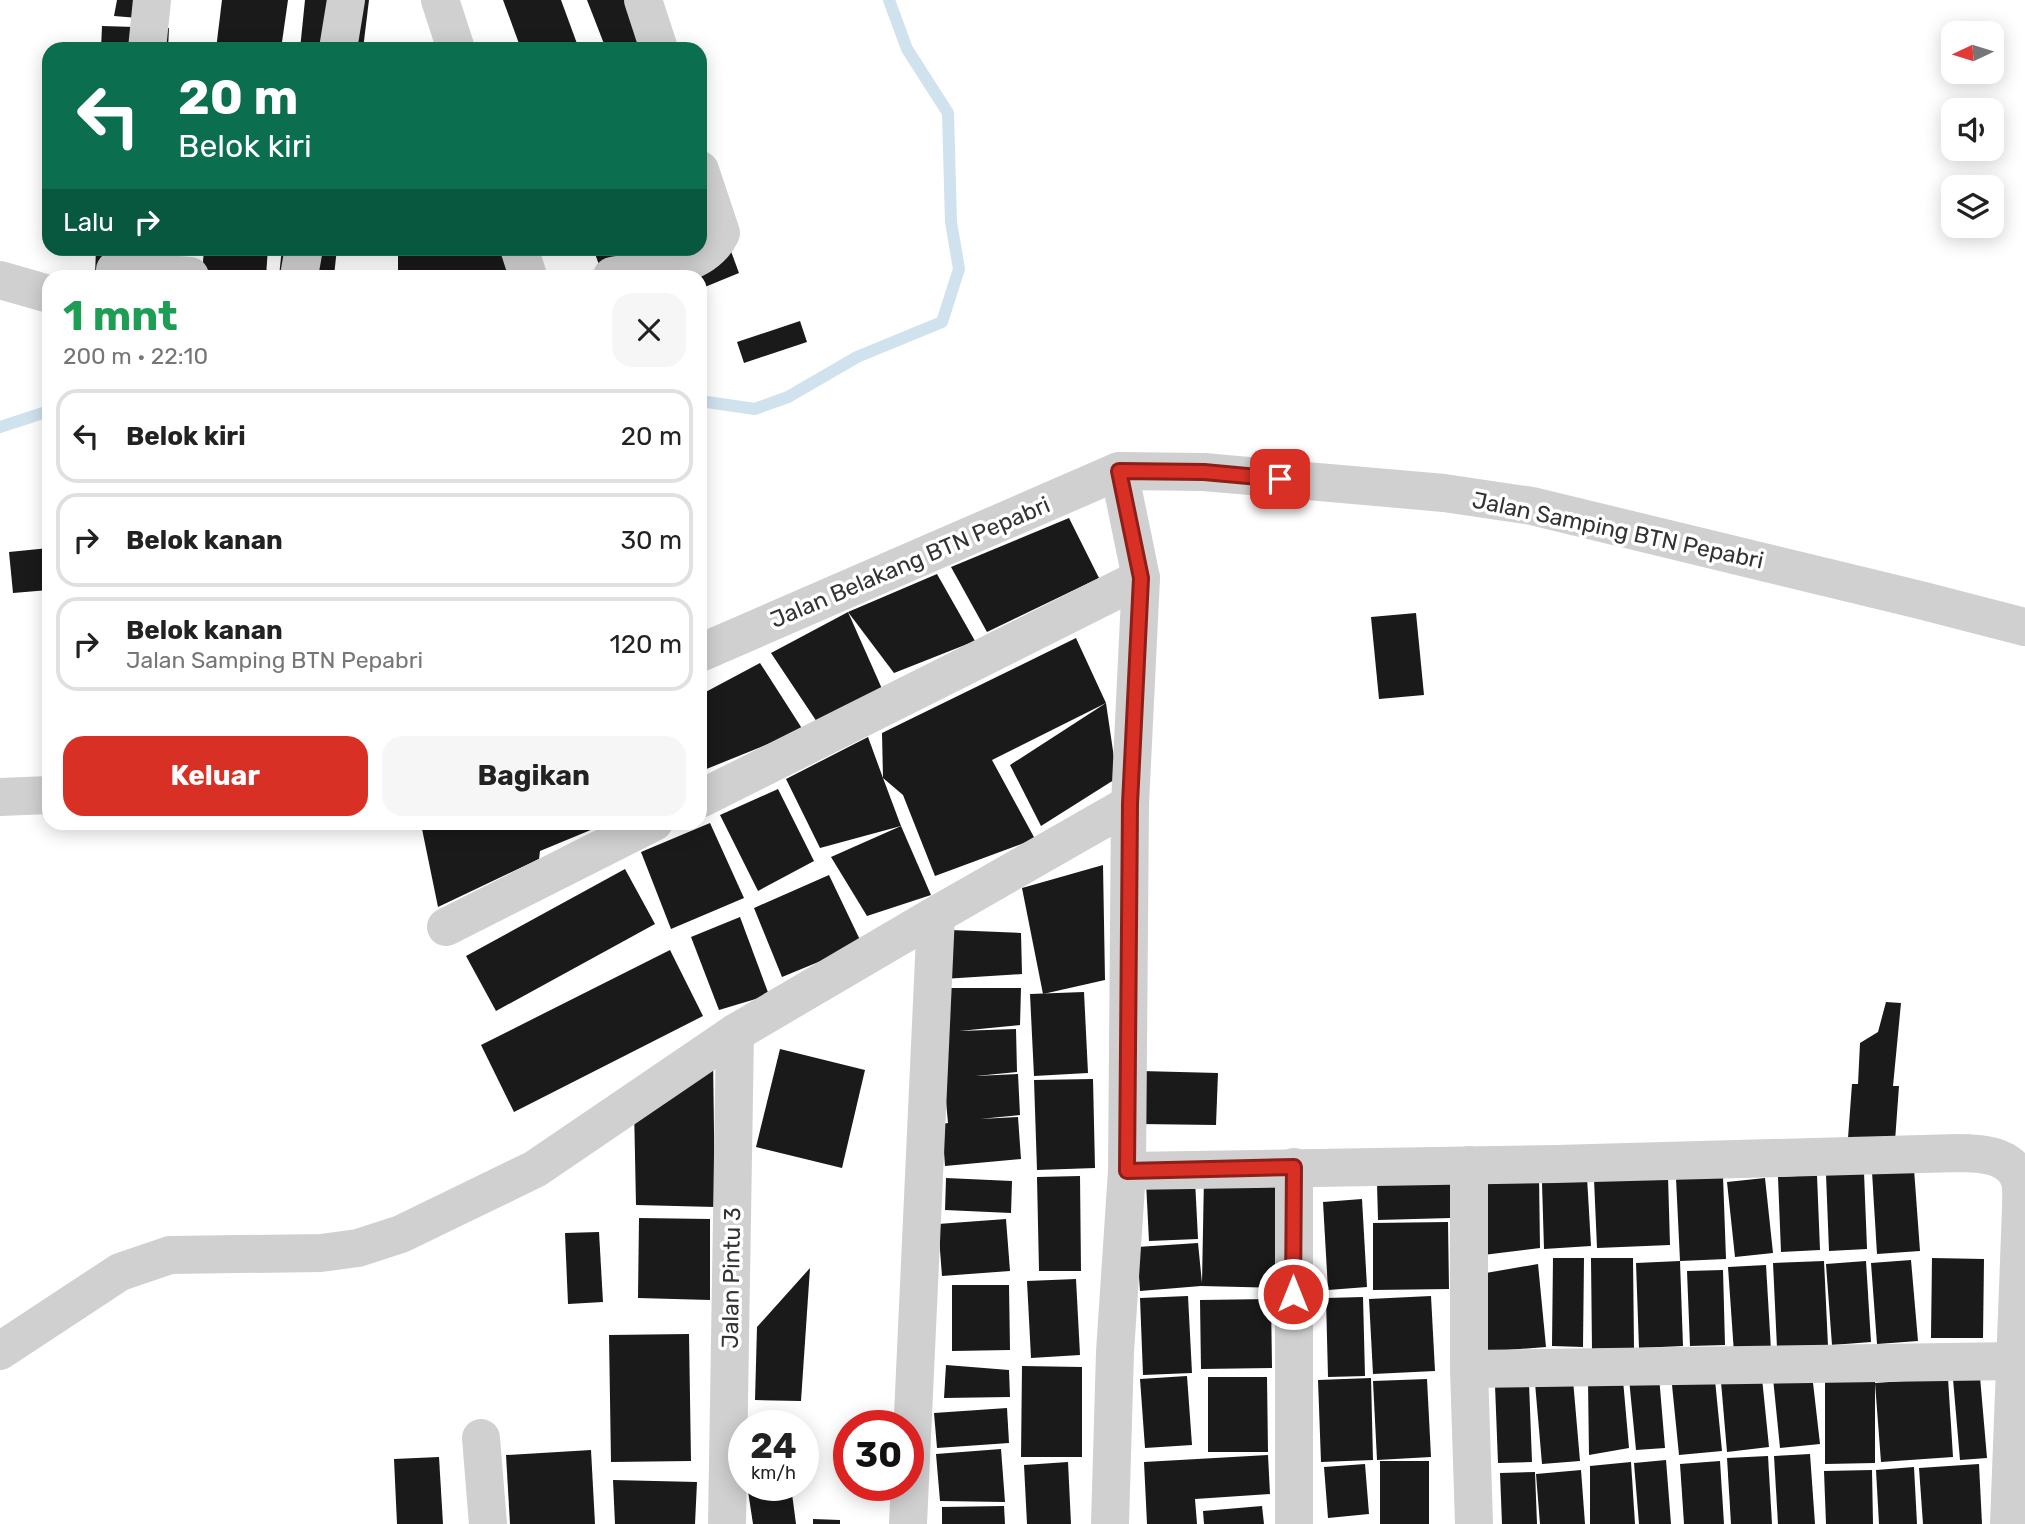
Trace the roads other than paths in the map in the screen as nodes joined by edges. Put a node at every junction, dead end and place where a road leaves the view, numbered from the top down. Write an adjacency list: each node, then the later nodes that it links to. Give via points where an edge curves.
1 (152, 0): 5 (street)
2 (346, 0): 6 (street)
3 (440, 0): 7 (street)
4 (643, 0): 8 (street)
5 (148, 42)
6 (339, 42)
7 (454, 42)
8 (657, 42)
9 (707, 190): 10 (street, via 722,233)
10 (707, 251)
11 (698, 256): 14 (street, via 684,264)
12 (116, 265): 13 (street)
13 (150, 270)
14 (648, 270)
15 (0, 281): 16 (street)
16 (42, 292)
17 (1119, 471): 18 (street); 19 (street, Jalan Samping BTN Pepabri, via 1204,472 1532,506); 20 (street, Jalan Belakang BTN Pepabri)
18 (1141, 578): 22 (street); 24 (street)
19 (2025, 627)
20 (707, 650)
21 (42, 795): 23 (street)
22 (707, 795)
23 (0, 797)
24 (1130, 804): 26 (street); 31 (street)
25 (638, 830): 27 (street)
26 (936, 915): 28 (street); 38 (street)
27 (446, 927)
28 (735, 1033): 32 (street, via 535,1169 401,1234 358,1248 321,1252 170,1255 120,1272); 37 (street, Jalan Pintu 3)
29 (1469, 1165): 30 (street); 33 (street, via 1958,1153 1998,1158 2009,1164 2020,1181); 34 (street)
30 (1294, 1167): 31 (street); 40 (street)
31 (1127, 1171): 39 (street)
32 (0, 1351)
33 (2015, 1361): 34 (street); 42 (street)
34 (1469, 1369): 41 (street)
35 (481, 1438): 36 (street)
36 (488, 1524)
37 (727, 1524)
38 (908, 1524)
39 (1110, 1524)
40 (1294, 1524)
41 (1474, 1524)
42 (2009, 1524)

